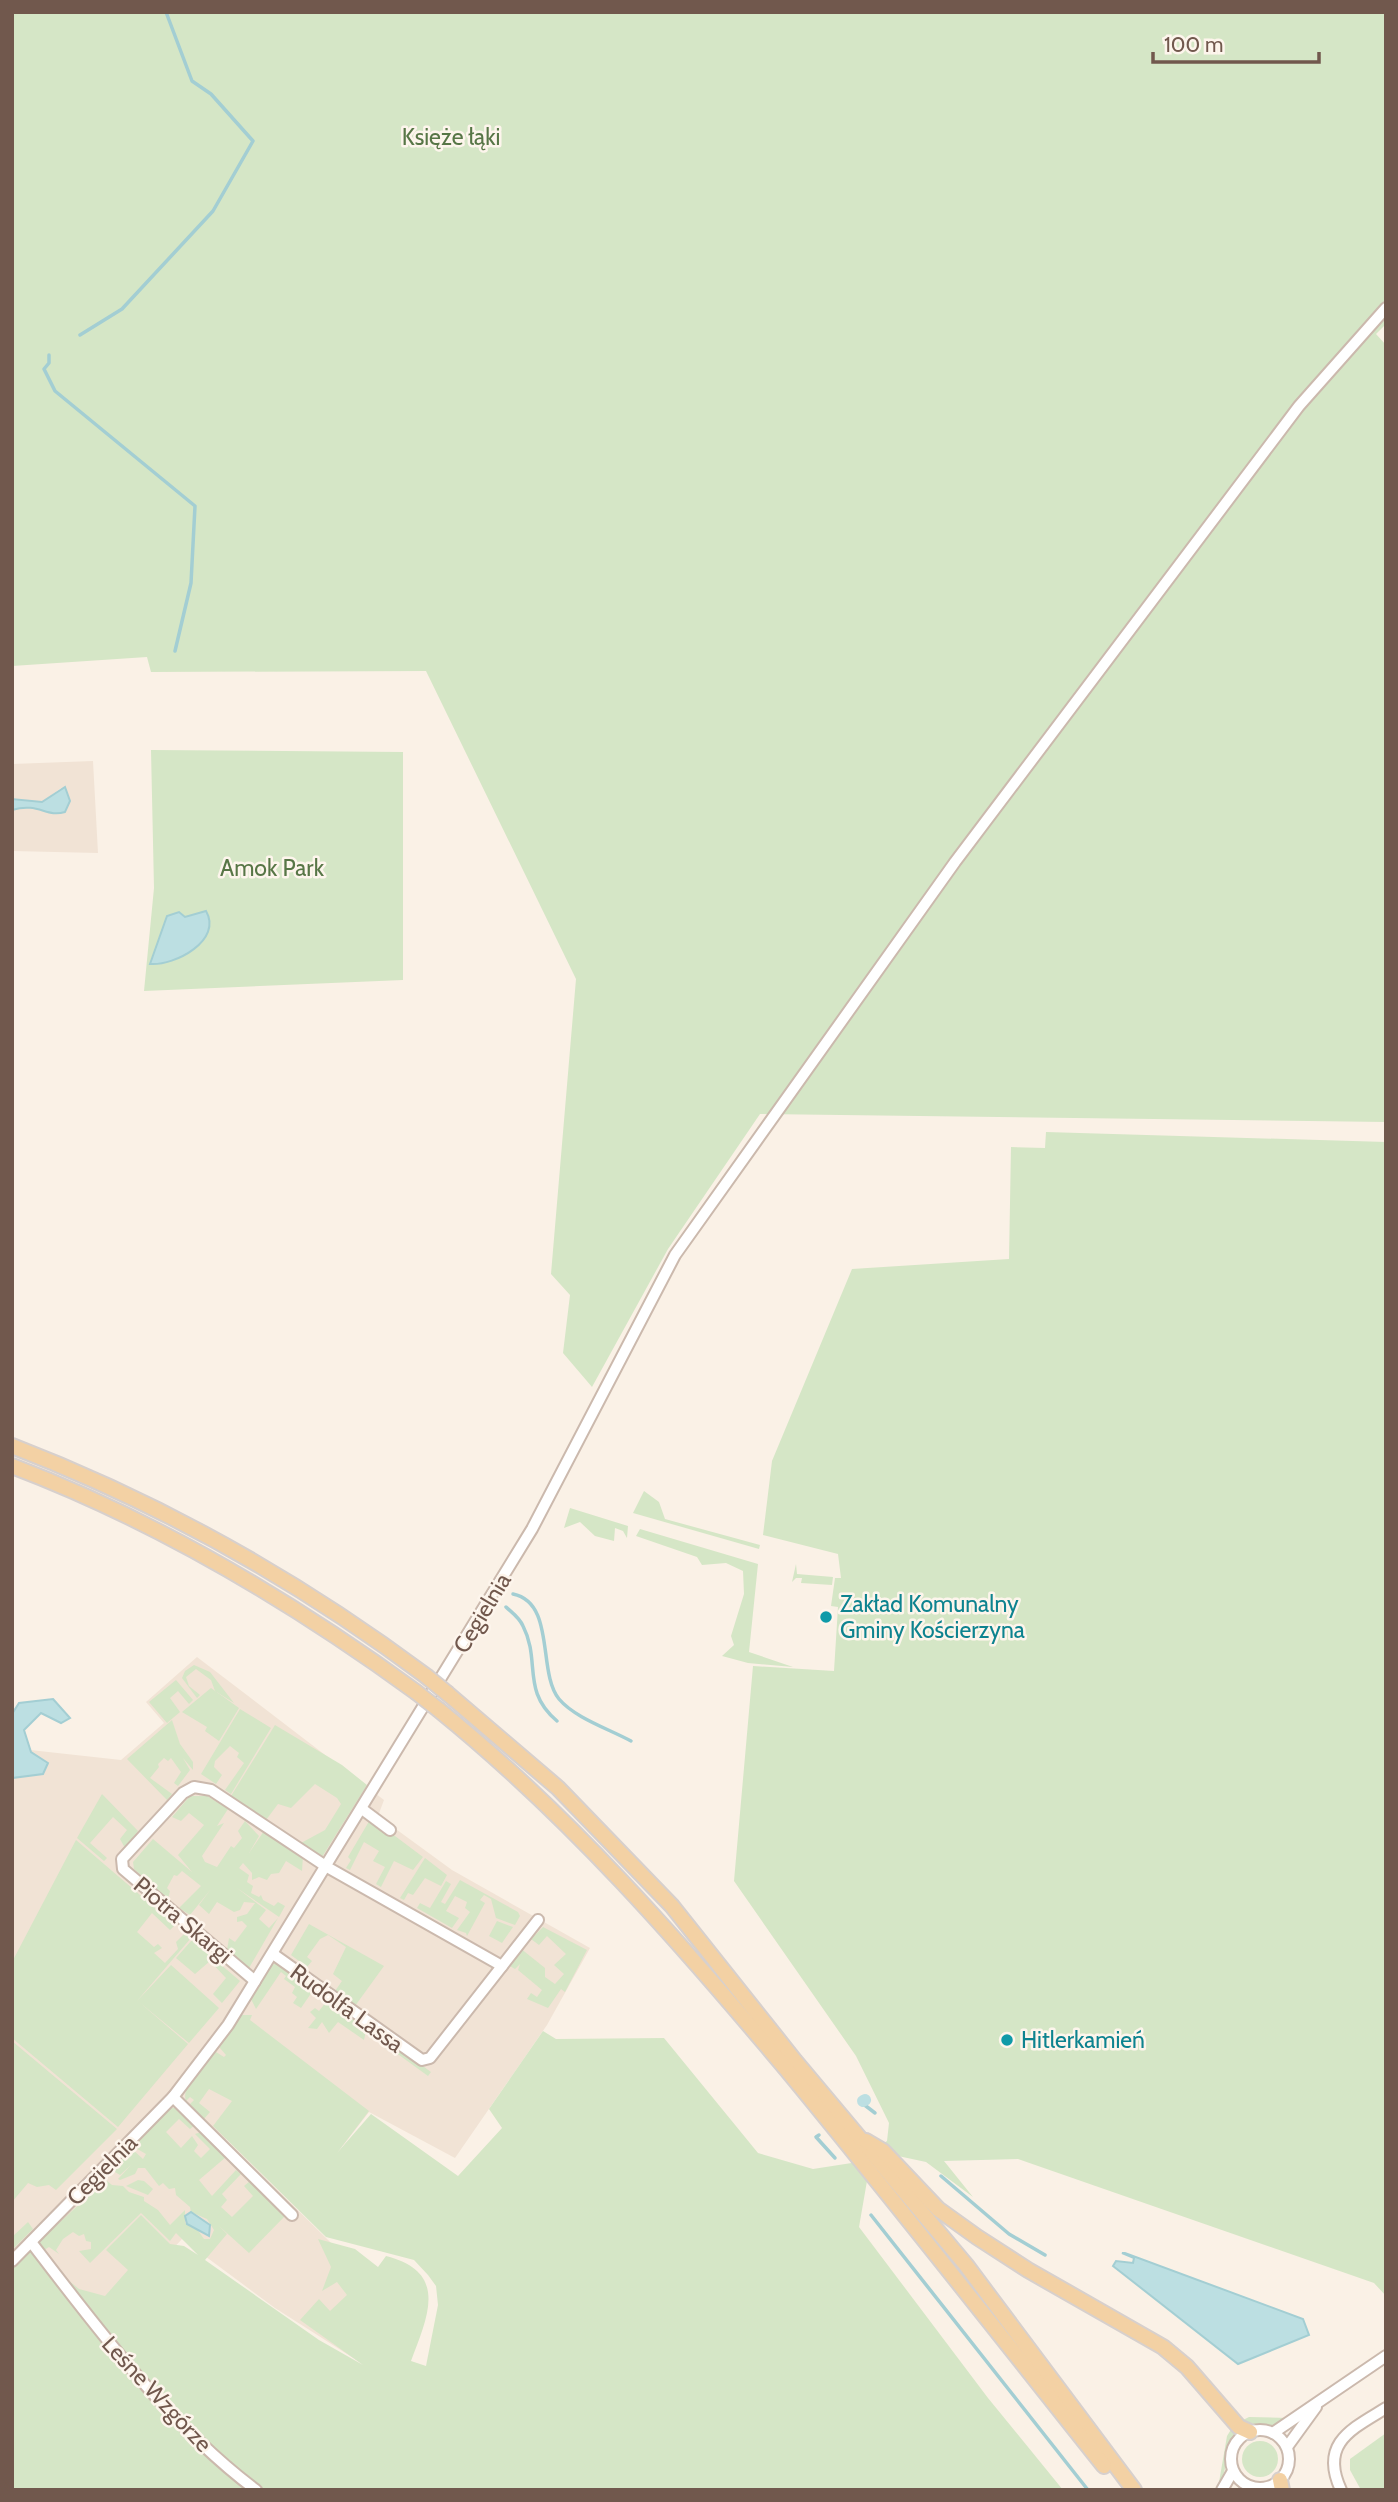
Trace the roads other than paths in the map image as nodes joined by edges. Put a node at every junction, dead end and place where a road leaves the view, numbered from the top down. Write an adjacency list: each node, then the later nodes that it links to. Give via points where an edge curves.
1 (1386, 309): 4 (street, Cegielnia, via 1299,406 955,862 675,1255 532,1529)
2 (12, 1446): 12 (main road, bridge, via 133,1497 252,1561 426,1676 535,1766 626,1857 703,1943)
3 (12, 1466): 26 (main road, bridge, via 125,1514 322,1625 439,1710 550,1807 682,1946 956,2276)
4 (362, 1809): 5 (street); 6 (street, Cegielnia)
5 (390, 1830)
6 (327, 1867): 8 (street, Cegielnia); 9 (street); 10 (street, Piotra Skargi, via 211,1790 194,1787 183,1793 122,1859 123,1869)
7 (538, 1920): 9 (street, Rudolfa Lassa)
8 (273, 1954): 9 (street, Rudolfa Lassa, via 422,2060 430,2058); 10 (street, Cegielnia)
9 (502, 1965)
10 (255, 1981): 11 (street, Cegielnia)
11 (173, 2097): 13 (street); 14 (street, Cegielnia)
12 (856, 2134): 19 (main road, via 883,2151 929,2201 985,2243 1163,2347 1187,2367 1239,2427); 27 (main road, via 966,2265)
13 (292, 2215)
14 (31, 2242): 15 (street, Cegielnia); 25 (street, Leśne Wzgórze, via 98,2332 224,2466)
15 (12, 2261)
16 (1386, 2356): 17 (street)
17 (1321, 2400): 20 (street); 21 (street)
18 (1386, 2408): 29 (street, via 1351,2429 1338,2444 1333,2459)
19 (1250, 2432): 20 (street); 22 (street, via 1234,2447)
20 (1273, 2433): 21 (street)
21 (1287, 2448): 23 (street, via 1288,2467)
22 (1233, 2471): 24 (street); 28 (street)
23 (1281, 2485): 24 (street)
24 (1244, 2488)
25 (256, 2490)
26 (1123, 2490)
27 (1134, 2490)
28 (1222, 2490)
29 (1341, 2490)

